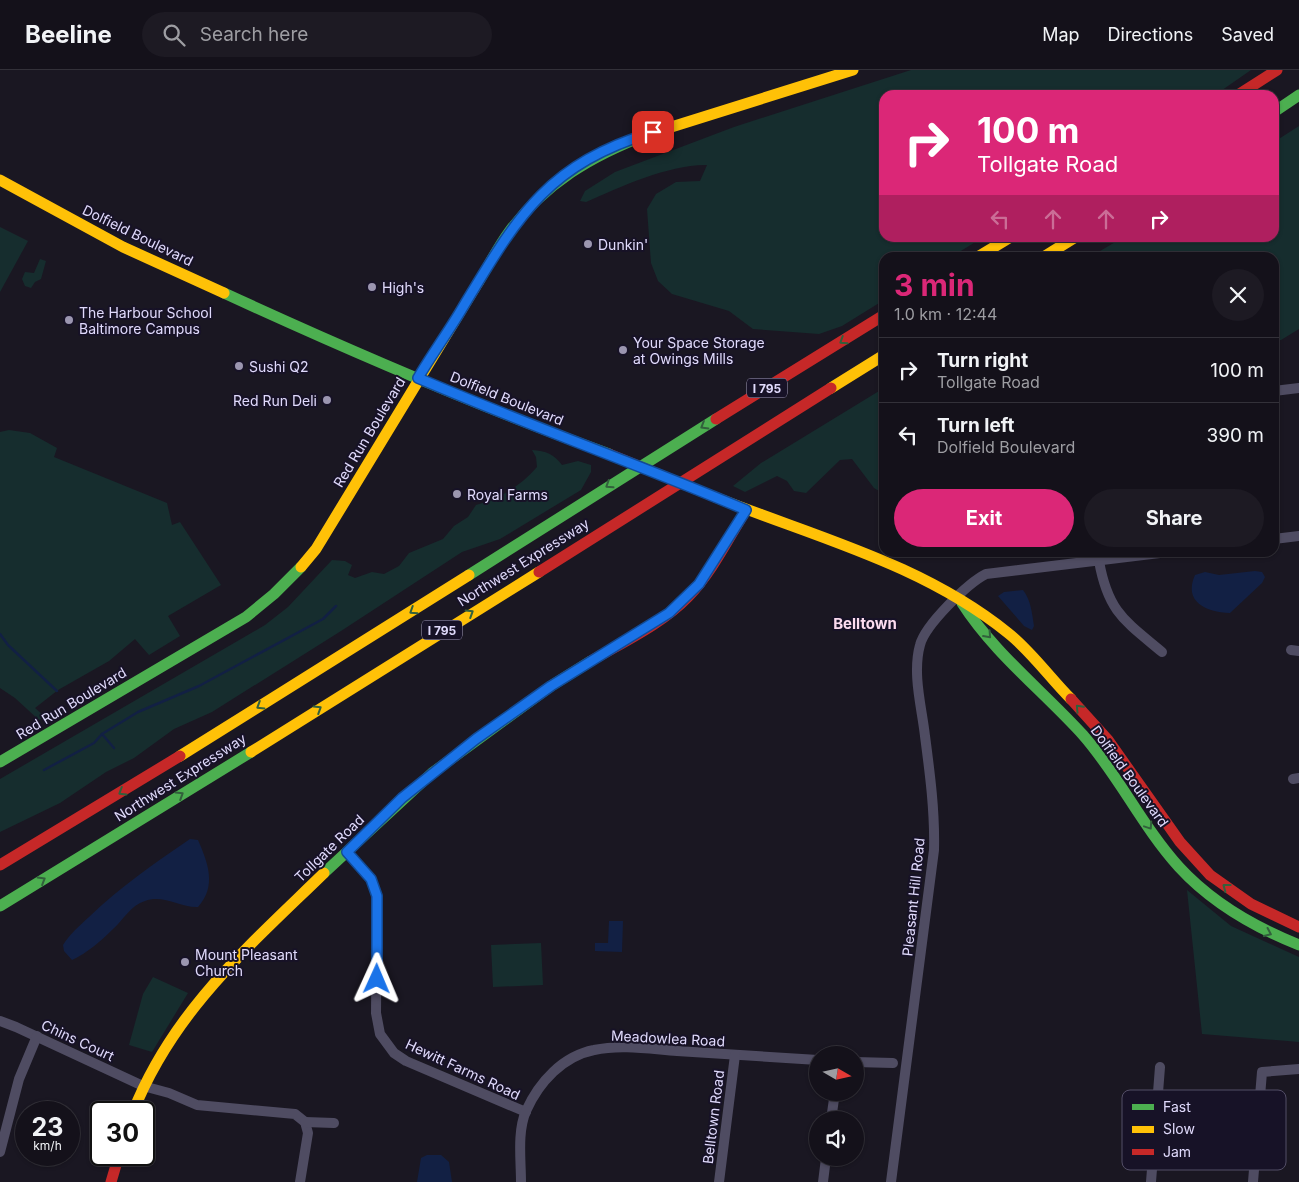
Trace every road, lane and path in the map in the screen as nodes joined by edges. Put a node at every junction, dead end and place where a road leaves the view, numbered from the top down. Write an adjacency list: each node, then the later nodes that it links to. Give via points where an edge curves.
1 (853, 70): 3 (main road, Red Run Boulevard)
2 (1277, 70): 4 (main road)
3 (821, 75): 14 (main road, Red Run Boulevard, via 635,138 593,156 561,177 519,218)
4 (1246, 90)
5 (1299, 96): 6 (main road)
6 (1279, 109)
7 (0, 180): 14 (main road, Dolfield Boulevard, via 123,247)
8 (1002, 242): 10 (main road)
9 (1068, 242): 11 (main road)
10 (986, 252)
11 (1052, 252)
12 (879, 318): 26 (main road, Northwest Expressway / I 795, one-way to 26, via 368,639)
13 (879, 358): 27 (main road, Northwest Expressway / I 795, one-way to 13)
14 (418, 378): 17 (main road, Dolfield Boulevard, bridge); 24 (main road, Red Run Boulevard, via 316,550 277,594 246,617)
15 (1299, 388): 16 (street)
16 (1279, 390)
17 (746, 510): 22 (main road, Dolfield Boulevard, via 905,569); 25 (main road, Tollgate Road, via 699,584 669,613 551,686 476,739 402,798)
18 (1299, 536): 19 (street)
19 (1279, 538)
20 (1130, 557): 21 (street, Pleasant Hill Road)
21 (1099, 561): 22 (street, Pleasant Hill Road, via 986,574); 23 (street, via 1103,584 1117,613)
22 (958, 597): 28 (main road, Dolfield Boulevard, one-way to 22, via 1251,904 1210,875 1180,842 1127,764 1084,713 1010,634); 29 (main road, Dolfield Boulevard, one-way to 29, via 969,614 1095,749 1181,869 1241,919); 53 (street, Pleasant Hill Road, via 925,634 918,655 933,805 934,850)
23 (1162, 652)
24 (0, 762)
25 (347, 852): 38 (main road, Tollgate Road, via 201,995 173,1033); 42 (street, Hewitt Farms Road, via 371,879 377,896 376,1013 377,1025 386,1043 406,1060)
26 (0, 865)
27 (0, 906)
28 (1299, 927)
29 (1299, 945)
30 (0, 1021): 31 (street, Chins Court)
31 (37, 1036): 38 (street, Chins Court); 45 (street, via 18,1079)
32 (734, 1055): 33 (street, Meadowlea Road); 42 (street, Meadowlea Road, via 626,1047 593,1050 563,1063 551,1073); 51 (street, Belltown Road)
33 (809, 1059)
34 (864, 1062): 35 (street)
35 (893, 1064)
36 (1160, 1067): 39 (street)
37 (1299, 1069): 40 (street, via 1262,1072)
38 (144, 1086): 41 (main road, Tollgate Road); 43 (street, Chins Court, via 197,1105 295,1114)
39 (1158, 1090)
40 (1261, 1090)
41 (138, 1101)
42 (526, 1112): 50 (street, Meadowlea Road, via 522,1127)
43 (305, 1122): 44 (street); 49 (street, via 308,1133)
44 (334, 1123)
45 (0, 1152)
46 (116, 1166): 48 (main road)
47 (825, 1166): 52 (street)
48 (111, 1182)
49 (300, 1182)
50 (520, 1182)
51 (719, 1182)
52 (823, 1182)
53 (891, 1182)

